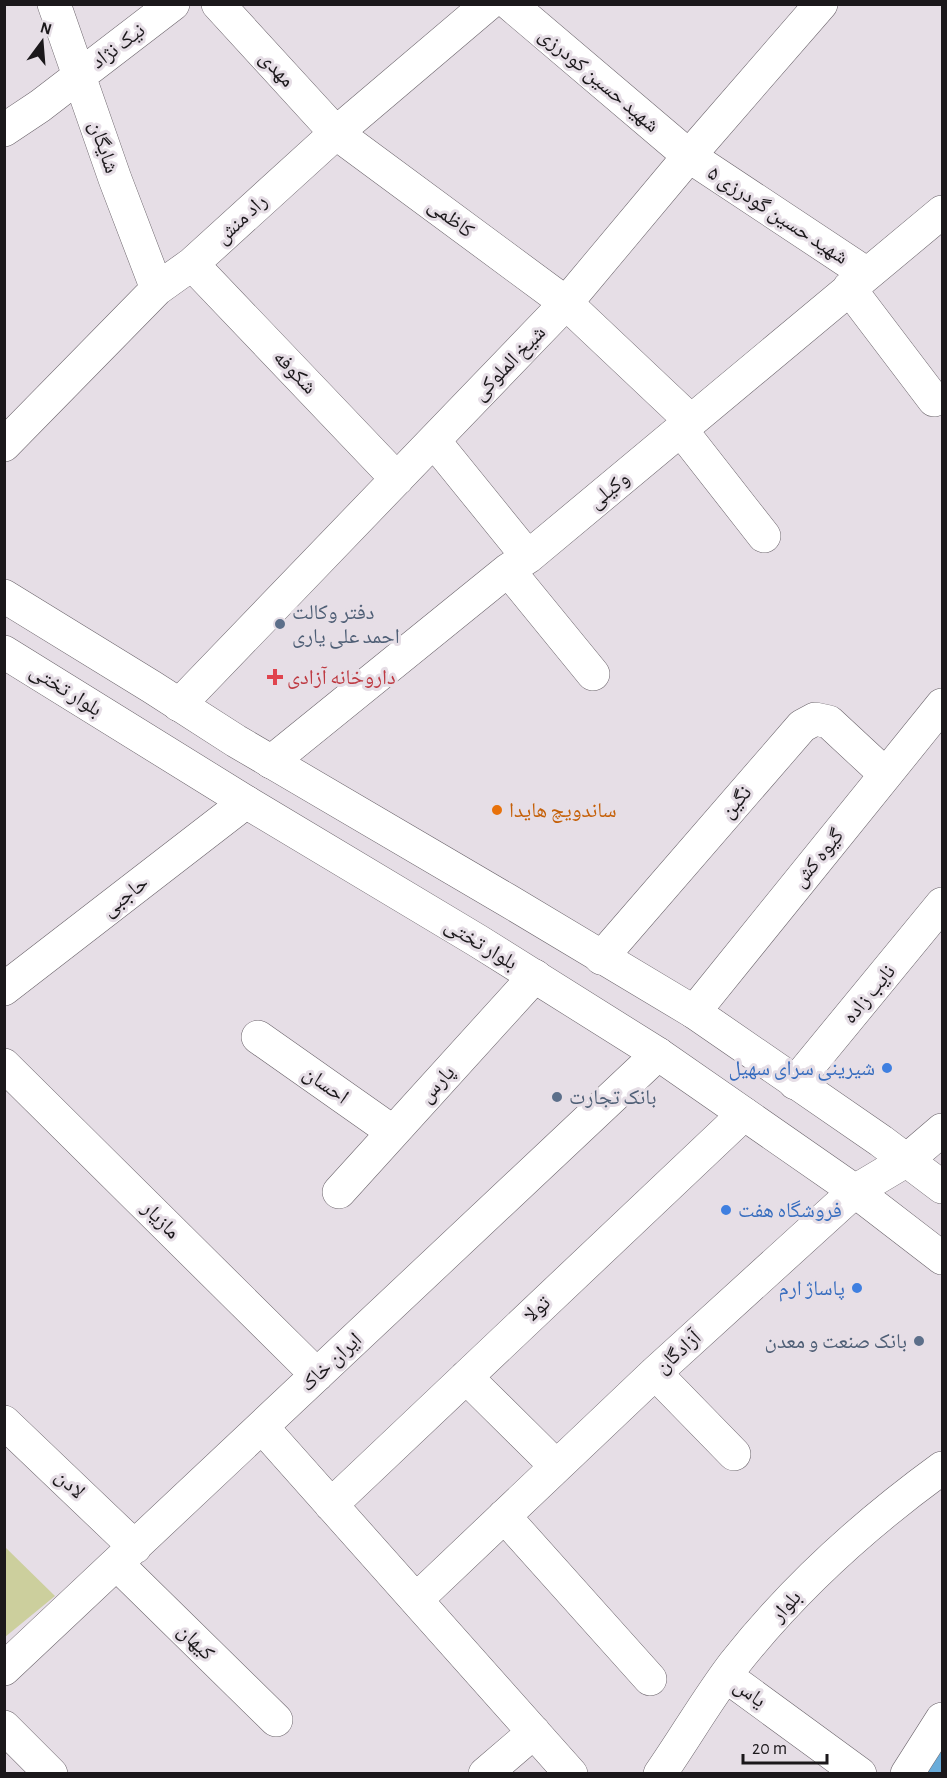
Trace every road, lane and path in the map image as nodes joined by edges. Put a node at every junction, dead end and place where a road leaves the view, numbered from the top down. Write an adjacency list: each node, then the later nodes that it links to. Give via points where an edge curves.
1 (54, 4): 7 (street, شایگان)
2 (173, 4): 7 (street, نیک نژاد)
3 (218, 4): 9 (street, مهدی)
4 (510, 4): 10 (street, شهید حسین کودرزی)
5 (821, 4): 10 (street, شیخ الملوکی)
6 (478, 7): 9 (street, راد منش)
7 (79, 76): 8 (street, نیک نژاد); 14 (street, شایگان)
8 (4, 130)
9 (336, 133): 12 (street, راد منش); 15 (street, کاظمی)
10 (689, 156): 13 (street, شهید حسین گودرزی ۵); 15 (street, شیخ الملوکی)
11 (942, 212): 13 (street, وکیلی)
12 (192, 264): 14 (street, راد منش); 20 (street, شکوفه)
13 (858, 281): 16 (street, شهید حسین گودرزی ۵); 17 (street, وکیلی)
14 (157, 289): 19 (street, راد منش)
15 (566, 303): 17 (street, کاظمی); 18 (street, شیخ الملوکی)
16 (934, 400)
17 (686, 426): 21 (street, کاظمی); 22 (street, وکیلی)
18 (434, 441): 20 (street, شیخ الملوکی); 22 (street)
19 (4, 445)
20 (397, 479): 26 (street, شیخ الملوکی)
21 (764, 536)
22 (518, 563): 25 (street); 29 (street, وکیلی)
23 (4, 596): 26 (street)
24 (4, 652): 28 (street, بلوار تختی)
25 (593, 674)
26 (179, 705): 28 (street, شیخ الملوکی); 29 (street)
27 (942, 705): 30 (street, گیوه کش)
28 (147, 740): 31 (street, بلوار تختی)
29 (271, 762): 33 (street)
30 (885, 774): 33 (street, نگین, via 829,722 815,719 802,726); 36 (street, گیوه کش)
31 (246, 802): 34 (street, بلوار تختی); 35 (street, حاجبی)
32 (942, 904): 40 (street, نایب زاده)
33 (601, 958): 36 (street)
34 (535, 976): 38 (street, بلوار تختی); 43 (street, پارس)
35 (4, 989)
36 (694, 1012): 40 (street)
37 (258, 1037): 43 (street, احسان)
38 (658, 1054): 41 (street, بلوار تختی); 50 (street, ایران خاک)
39 (4, 1065): 50 (street, مازیار)
40 (795, 1083): 44 (street)
41 (744, 1114): 46 (street, بلوار تختی); 51 (street, تولا)
42 (942, 1130): 44 (street, آزادگان)
43 (393, 1132): 47 (street, پارس)
44 (907, 1160): 45 (street); 46 (street, آزادگان)
45 (942, 1187)
46 (855, 1191): 48 (street, بلوار تختی); 49 (street, آزادگان)
47 (339, 1192)
48 (942, 1258)
49 (655, 1373): 54 (street); 55 (street, آزادگان)
50 (317, 1375): 53 (street, ایران خاک)
51 (466, 1377): 55 (street); 57 (street, تولا)
52 (4, 1422): 59 (street, لادن)
53 (262, 1428): 57 (street); 59 (street, ایران خاک)
54 (734, 1454)
55 (556, 1466): 58 (street, آزادگان)
56 (942, 1468): 62 (street, بلوار, via 859,1533 797,1592)
57 (331, 1505): 60 (street)
58 (504, 1516): 60 (street, آزادگان); 63 (street)
59 (126, 1555): 61 (street, ایران خاک); 65 (street, کیهان)
60 (416, 1600): 67 (street)
61 (4, 1669)
62 (726, 1676): 71 (street, بلوار); 72 (street, یاس)
63 (650, 1679)
64 (942, 1719): 73 (street)
65 (276, 1720)
66 (4, 1727): 68 (street)
67 (534, 1732): 69 (street); 70 (street)
68 (51, 1773)
69 (485, 1773)
70 (571, 1773)
71 (660, 1773)
72 (860, 1773)
73 (907, 1773)

